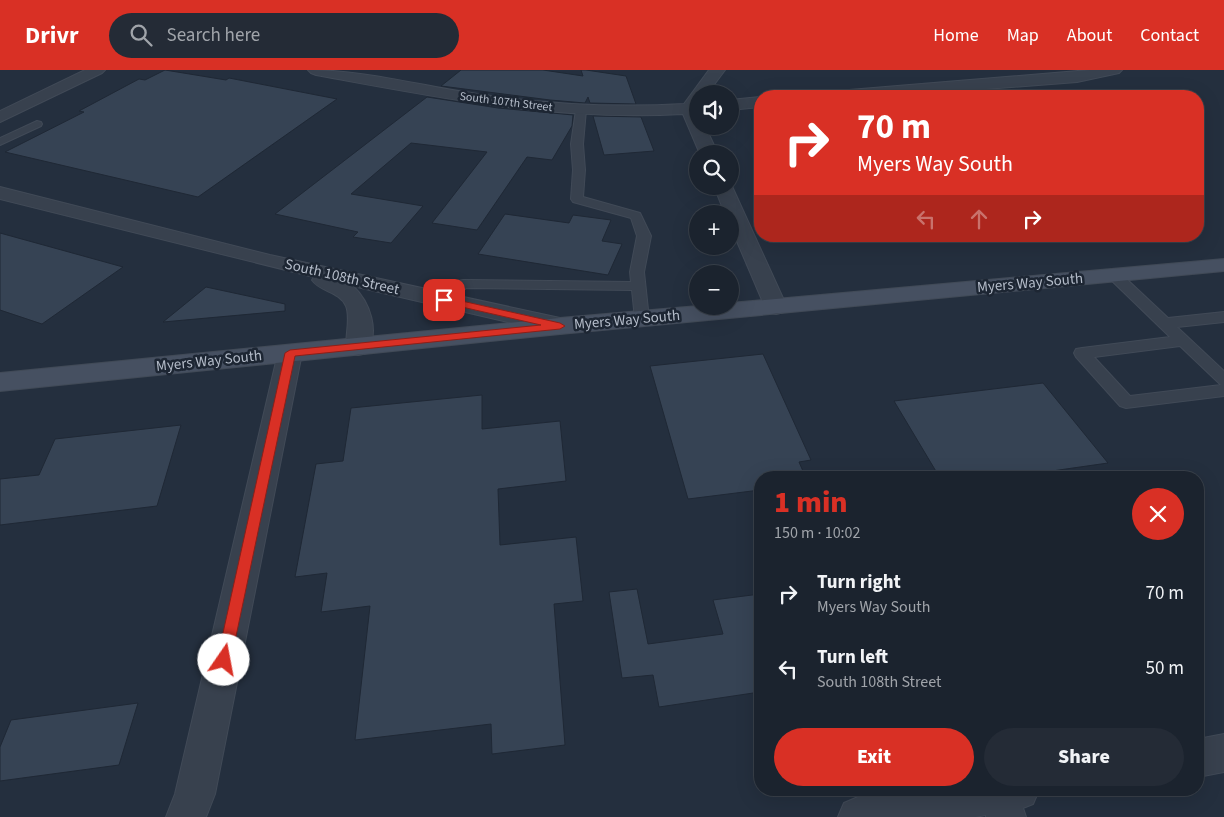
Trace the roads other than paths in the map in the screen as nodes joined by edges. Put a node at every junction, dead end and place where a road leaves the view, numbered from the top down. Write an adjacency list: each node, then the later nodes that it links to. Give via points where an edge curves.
1 (97, 70): 11 (street)
2 (316, 70): 10 (street, South 107th Street, via 455,96)
3 (717, 70): 5 (street)
4 (1114, 70): 6 (street, via 1077,77)
5 (707, 85)
6 (913, 90)
7 (689, 102): 10 (street, South 107th Street)
8 (754, 103): 9 (street)
9 (739, 104)
10 (581, 110): 21 (lane, via 577,199 636,216 644,236 637,272)
11 (0, 116)
12 (37, 124): 14 (lane)
13 (0, 132): 14 (lane)
14 (13, 135): 15 (lane)
15 (0, 142)
16 (0, 194): 18 (street, South 108th Street)
17 (727, 195): 23 (street)
18 (270, 261): 22 (street, South 108th Street); 29 (street, South 108th Street, via 333,283 352,297 359,309 362,326)
19 (1224, 265): 20 (main road, Myers Way South)
20 (1114, 275): 23 (main road, Myers Way South); 26 (lane)
21 (638, 286): 22 (lane, via 463,284); 25 (lane)
22 (444, 300): 27 (street, South 108th Street)
23 (776, 307): 25 (main road, Myers Way South)
24 (1224, 317): 26 (lane)
25 (642, 319): 27 (main road, Myers Way South)
26 (1165, 323): 28 (lane)
27 (560, 326): 29 (main road, Myers Way South)
28 (1183, 341): 31 (lane); 33 (lane, via 1082,353 1126,402)
29 (358, 347): 30 (main road, Myers Way South)
30 (290, 353): 32 (main road, Myers Way South); 37 (street, via 195,794)
31 (1224, 380)
32 (0, 382)
33 (1224, 390)
34 (1224, 753): 35 (street)
35 (1204, 757)
36 (1008, 800): 38 (street)
37 (186, 817)
38 (858, 817)

